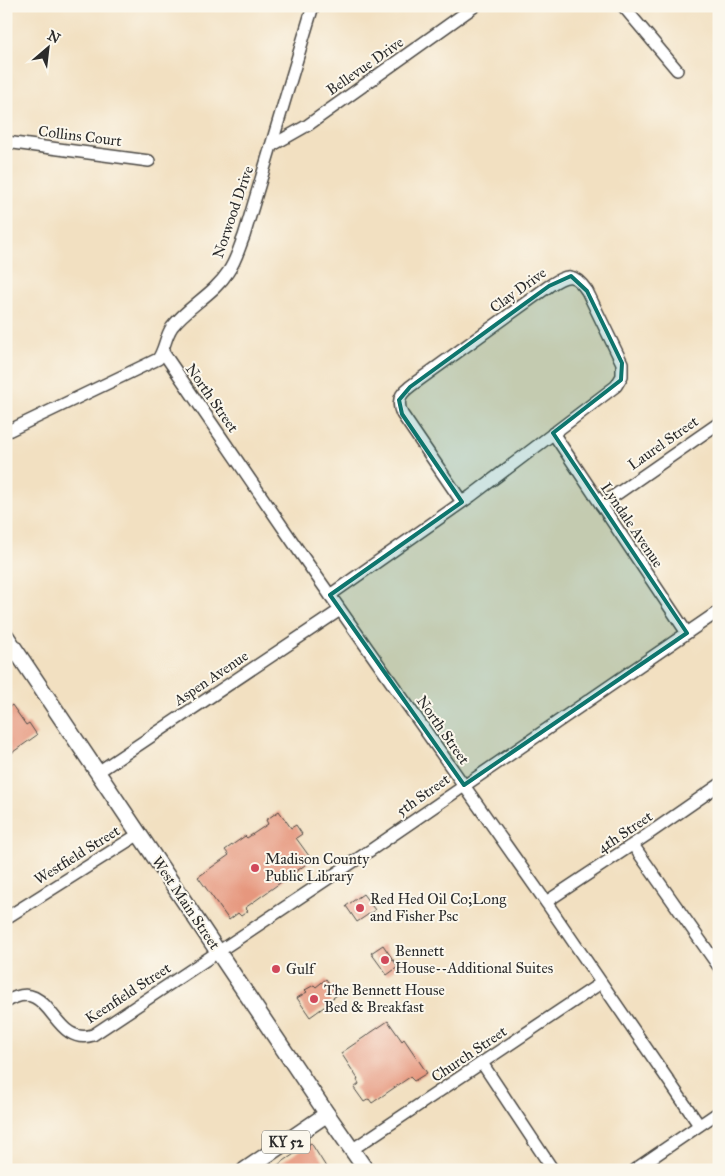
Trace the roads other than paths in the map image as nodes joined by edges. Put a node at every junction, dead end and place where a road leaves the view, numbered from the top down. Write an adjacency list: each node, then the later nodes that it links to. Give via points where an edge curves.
1 (313, 6): 6 (street, Norwood Drive)
2 (623, 6): 4 (street)
3 (469, 8): 6 (street, Bellevue Drive, via 308,125)
4 (677, 70)
5 (6, 142): 7 (street, Collins Court)
6 (270, 146): 8 (street, Norwood Drive, via 235,262 219,283 172,327)
7 (149, 161)
8 (163, 352): 10 (street, via 151,363); 14 (street, North Street)
9 (718, 423): 13 (street, Laurel Street)
10 (6, 432)
11 (553, 433): 12 (street, Clay Drive); 12 (street, Clay Drive, via 616,386 623,371 588,291 579,280 570,276 549,286 401,396 398,404 402,414); 13 (street, Lyndale Avenue)
12 (462, 502): 14 (street, Clay Drive)
13 (601, 505): 17 (street, Lyndale Avenue)
14 (330, 595): 15 (street, North Street)
15 (340, 610): 19 (street, Aspen Avenue); 20 (street, North Street)
16 (719, 611): 17 (street, 5th Street)
17 (686, 633): 20 (street, 5th Street)
18 (8, 643): 19 (main road, West Main Street)
19 (98, 772): 22 (main road, West Main Street)
20 (464, 785): 24 (street, North Street); 26 (street, 5th Street)
21 (719, 785): 23 (street, 4th Street)
22 (139, 834): 25 (street, Westfield Street); 26 (main road, West Main Street)
23 (633, 844): 24 (street, 4th Street); 27 (street)
24 (546, 902): 28 (street, North Street)
25 (6, 918)
26 (218, 951): 29 (street, Keenfield Street, via 93,1035 85,1037 65,1029 33,996 25,994); 32 (main road, West Main Street)
27 (719, 967)
28 (602, 983): 30 (street, Church Street); 33 (street, North Street)
29 (6, 1002)
30 (482, 1064): 34 (street, Church Street); 37 (street)
31 (719, 1112): 33 (street)
32 (327, 1114): 34 (main road, West Main Street); 35 (main road, KY 52)
33 (699, 1125): 38 (street)
34 (353, 1149): 36 (main road, West Main Street)
35 (245, 1170)
36 (366, 1170)
37 (553, 1170)
38 (634, 1170)

